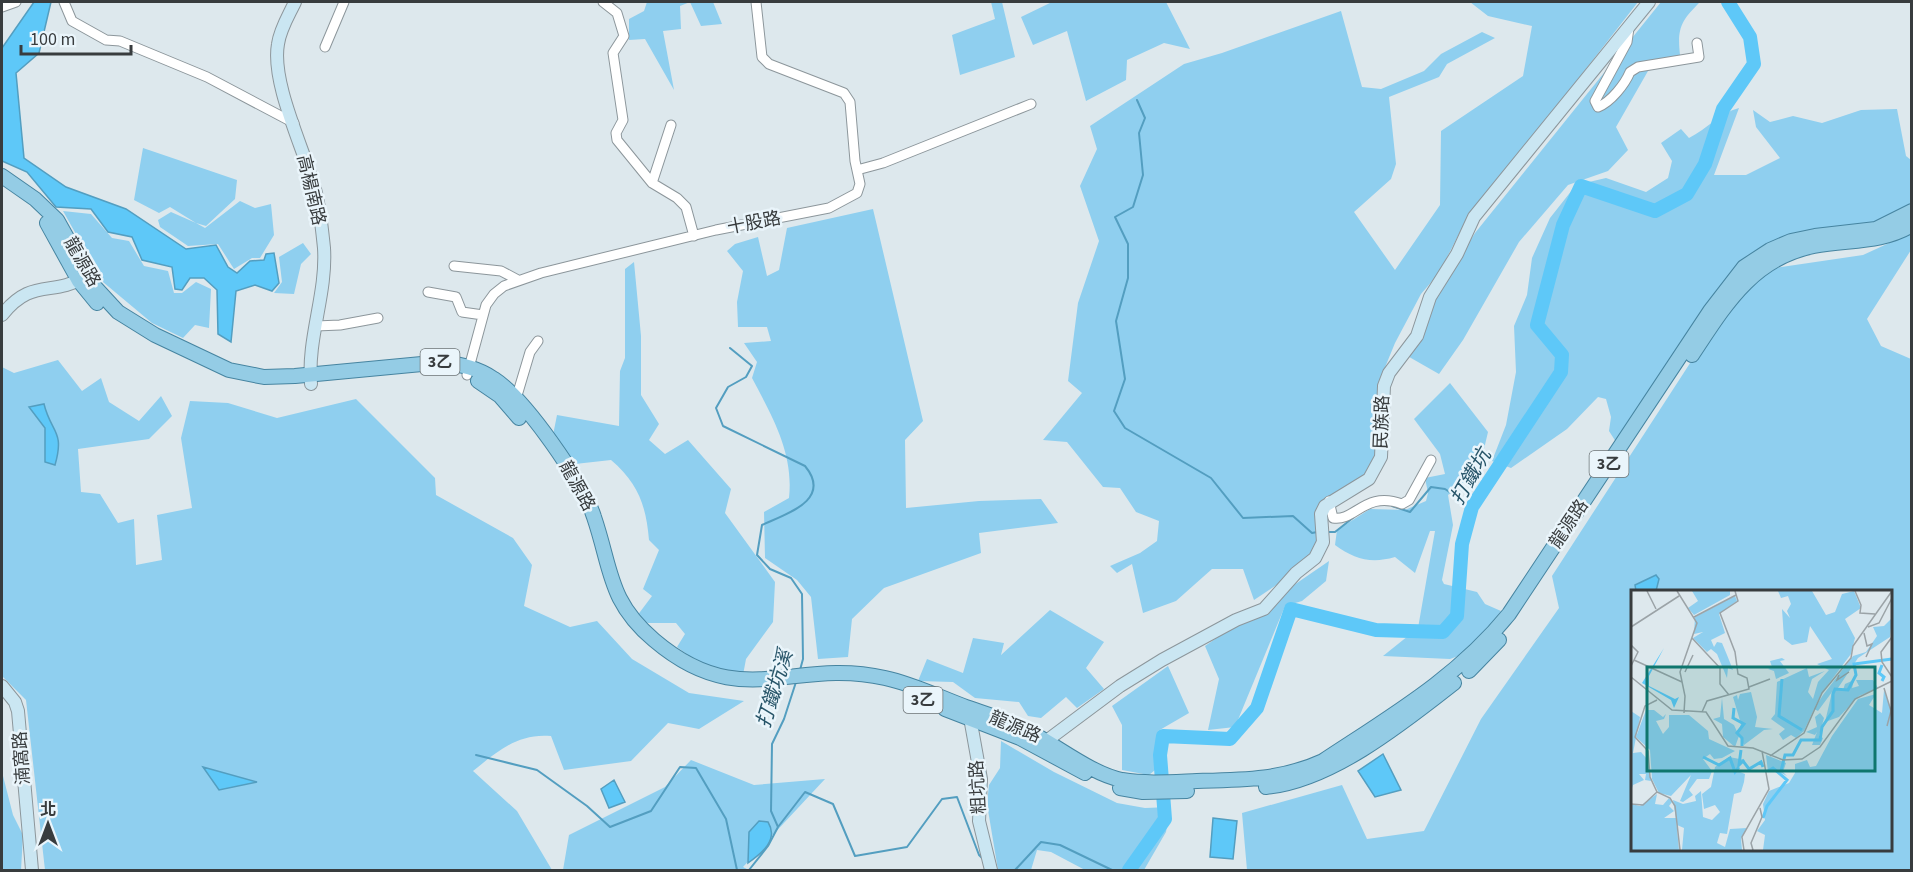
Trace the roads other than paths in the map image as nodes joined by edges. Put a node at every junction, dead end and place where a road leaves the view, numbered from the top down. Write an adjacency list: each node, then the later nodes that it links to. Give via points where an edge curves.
1 (16, 2): 8 (street)
2 (64, 2): 13 (street, via 72,21 106,40 120,41 207,77)
3 (295, 2): 13 (street, 高楊南路, via 278,43 277,63)
4 (344, 2): 11 (street)
5 (603, 2): 17 (street, via 617,13 624,36 613,54 623,120 617,140)
6 (756, 2): 15 (street, 十股路, via 762,57 769,64 844,93 850,102)
7 (1649, 2): 9 (street, 民族路)
8 (2, 7)
9 (1629, 28): 10 (street, via 1627,42 1595,101 1599,107 1630,72 1638,67 1699,57); 35 (street, 民族路, via 1474,217 1430,297 1417,336 1384,386 1382,457 1369,479)
10 (1698, 43)
11 (325, 47)
12 (1031, 104): 15 (street)
13 (294, 123): 29 (street, 高楊南路, via 315,191 324,248 324,284)
14 (671, 125): 17 (street)
15 (857, 170): 21 (street, 十股路, via 857,193 830,208)
16 (2, 176): 23 (main road, 龍源路 / 3乙, via 57,220)
17 (652, 183): 21 (street, via 686,207)
18 (2, 187): 23 (main road, 3乙, via 46,222)
19 (1911, 211): 40 (main road, 龍源路 / 3乙, via 1876,229 1791,241 1744,267 1486,643 1456,670)
20 (1911, 225): 40 (main road, 龍源路 / 3乙, via 1883,237 1814,246 1784,255 1749,277 1717,317 1514,621 1487,654 1419,710)
21 (694, 236): 24 (street, 十股路)
22 (454, 266): 24 (street, via 501,271)
23 (83, 278): 26 (street, via 27,292 13,300); 32 (main road, 3乙, via 99,307 127,329 210,371 262,385)
24 (518, 280): 27 (street, 十股路, via 494,294)
25 (428, 292): 27 (street, via 456,297 462,312)
26 (2, 315)
27 (483, 315): 31 (street, 十股路)
28 (378, 318): 29 (street)
29 (316, 326): 32 (street, 高楊南路)
30 (538, 341): 33 (street, via 530,352)
31 (467, 371): 32 (main road, 3乙); 33 (main road, 龍源路 / 3乙, via 494,379); 36 (main road, 3乙, via 510,406 567,480 586,521 607,595 635,635 665,660 702,680 744,690)
32 (310, 379)
33 (516, 399): 36 (main road, 龍源路 / 3乙, via 583,489 615,592 641,629 669,653 705,673 745,681)
34 (1431, 460): 35 (street, via 1409,500 1402,504 1381,500 1366,503 1339,519 1333,518)
35 (1329, 501): 39 (street, via 1321,514 1322,548 1316,558 1296,573 1264,609 1162,660)
36 (796, 680): 38 (main road, 3乙, via 876,685)
37 (2, 686): 42 (street, 湳窩路, via 18,711)
38 (969, 713): 39 (main road, 龍源路 / 3乙, via 1024,729); 41 (street, 粗坑路, via 981,778 979,821)
39 (1043, 744): 40 (main road, 龍源路 / 3乙, via 1118,779 1164,787 1275,777)
40 (1325, 766)
41 (991, 868)
42 (32, 870)

